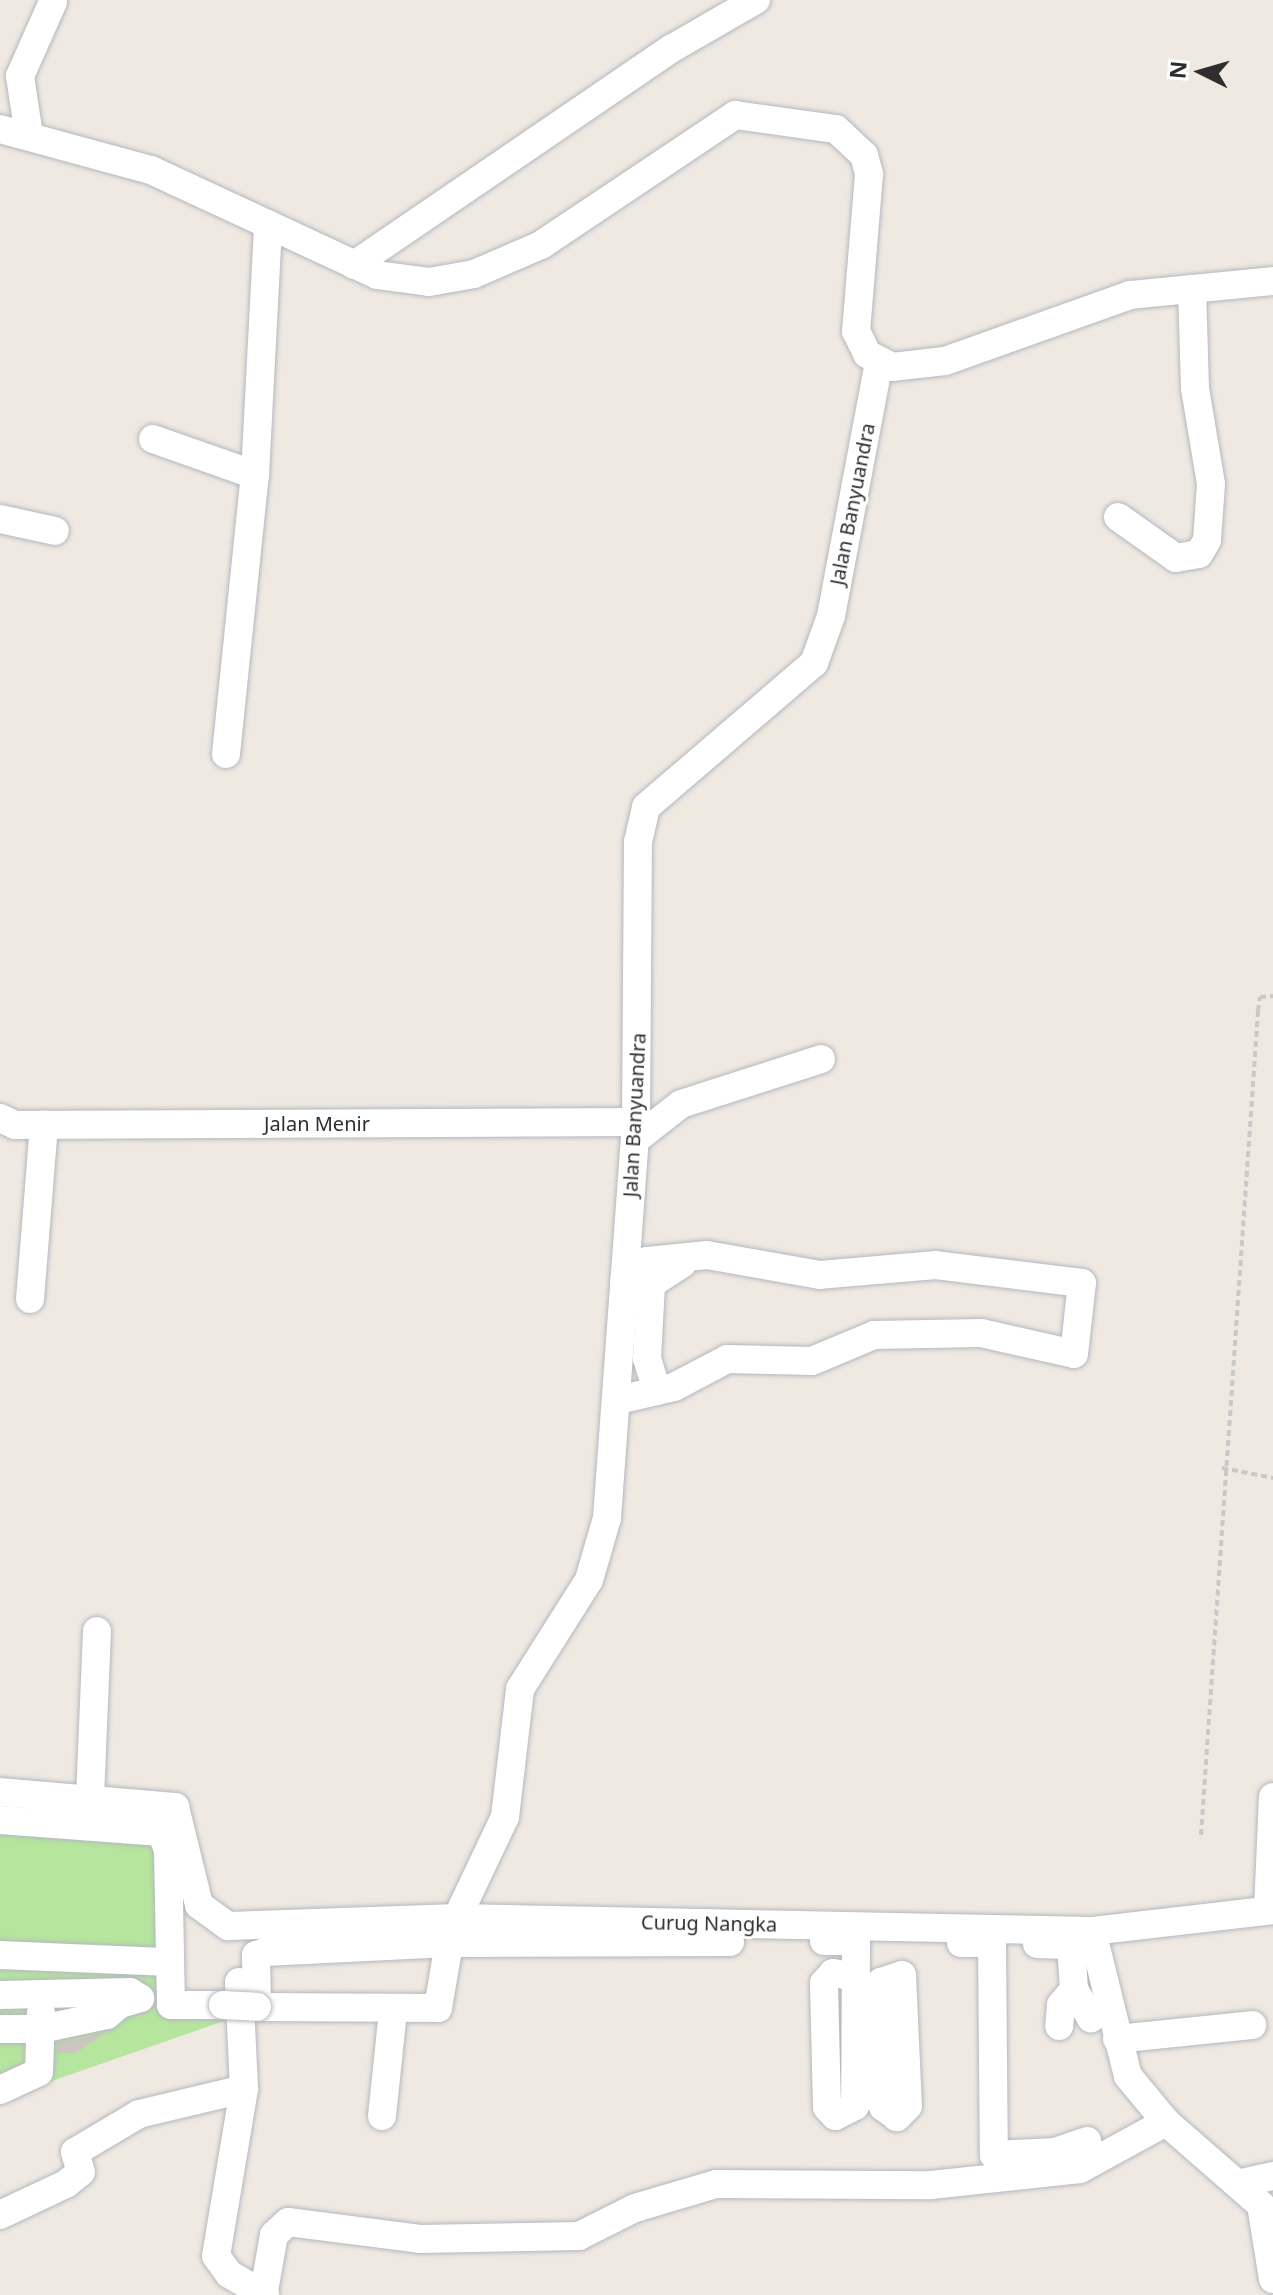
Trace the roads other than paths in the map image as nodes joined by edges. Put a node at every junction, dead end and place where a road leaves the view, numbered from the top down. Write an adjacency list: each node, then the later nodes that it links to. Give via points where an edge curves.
1 (756, 0): 6 (street, via 671,49)
2 (53, 2): 4 (street, via 20,76)
3 (0, 129): 4 (street)
4 (29, 135): 5 (street, via 151,170)
5 (268, 224): 6 (street); 11 (street)
6 (354, 265): 9 (street, via 396,279 474,274 602,210 723,120 749,113 800,121 844,133 867,162 856,321 861,347)
7 (1273, 281): 8 (street)
8 (1192, 289): 9 (street, via 1077,311 925,366); 12 (street, via 1195,388 1211,484 1207,540 1199,554 1176,558)
9 (879, 363): 19 (street, Jalan Banyuandra, via 831,616 814,663 646,807 638,842)
10 (153, 439): 11 (street)
11 (255, 475): 15 (street)
12 (1118, 517)
13 (0, 519): 14 (street)
14 (55, 531)
15 (226, 754)
16 (821, 1059): 19 (street, via 681,1104)
17 (0, 1118): 18 (street, Jalan Menir)
18 (44, 1125): 19 (street, Jalan Menir); 22 (street)
19 (635, 1131): 21 (street, Jalan Banyuandra)
20 (707, 1255): 21 (street, via 647,1261); 23 (street, via 659,1273 651,1284 647,1359); 23 (street, via 820,1275 936,1265 1082,1283 1074,1354 981,1333 874,1335 812,1361 727,1359)
21 (624, 1281): 23 (street, Jalan Banyuandra)
22 (30, 1299)
23 (636, 1396): 32 (street, Jalan Banyuandra, via 597,1563 520,1689 505,1817)
24 (97, 1631): 27 (street)
25 (0, 1792): 27 (street, Curug Nangka)
26 (1273, 1797): 29 (street)
27 (90, 1798): 31 (street, Curug Nangka, via 175,1807 202,1910 221,1924)
28 (0, 1820): 37 (street, via 161,1832 168,1850)
29 (1271, 1875): 30 (street)
30 (1270, 1910): 33 (street, Curug Nangka)
31 (243, 1926): 32 (street, Curug Nangka); 54 (street)
32 (453, 1930): 33 (street, Curug Nangka); 34 (street); 44 (street, via 259,1953); 45 (street, Jalan Banyuandra, via 443,2003)
33 (1092, 1931): 53 (street)
34 (856, 1941): 35 (street); 38 (street)
35 (992, 1943): 39 (street, via 1071,1945); 58 (street, via 994,2155 1055,2152)
36 (0, 1955): 37 (street)
37 (170, 1962): 42 (street)
38 (855, 1977): 47 (street); 52 (street, via 826,1976)
39 (1074, 1989): 46 (street); 49 (street, via 1061,2005)
40 (42, 1994): 41 (street); 43 (street); 51 (street)
41 (0, 1995)
42 (170, 1997): 43 (street); 44 (street, bridge, via 175,2008)
43 (126, 1999): 51 (street, via 107,2015)
44 (257, 2007): 45 (street)
45 (393, 2011): 56 (street)
46 (1091, 2019)
47 (876, 2025): 52 (street); 52 (street, via 855,2106 847,2115 835,2116 827,2107)
48 (1252, 2025): 53 (street)
49 (1059, 2026)
50 (0, 2029): 51 (street)
51 (41, 2029): 55 (street, via 39,2072)
52 (826, 2032)
53 (1117, 2039): 57 (street, via 1132,2084)
54 (244, 2089): 61 (street, via 139,2114 75,2152 81,2172 66,2184); 63 (street, via 216,2256 229,2274)
55 (0, 2090)
56 (382, 2116)
57 (1166, 2122): 60 (street); 63 (street, via 1080,2169 931,2185 728,2182 635,2208 579,2236 420,2239 288,2222 274,2235)
58 (1087, 2141)
59 (1273, 2176): 60 (street)
60 (1242, 2183): 62 (street, via 1263,2208)
61 (0, 2215)
62 (1273, 2279)
63 (265, 2293)

